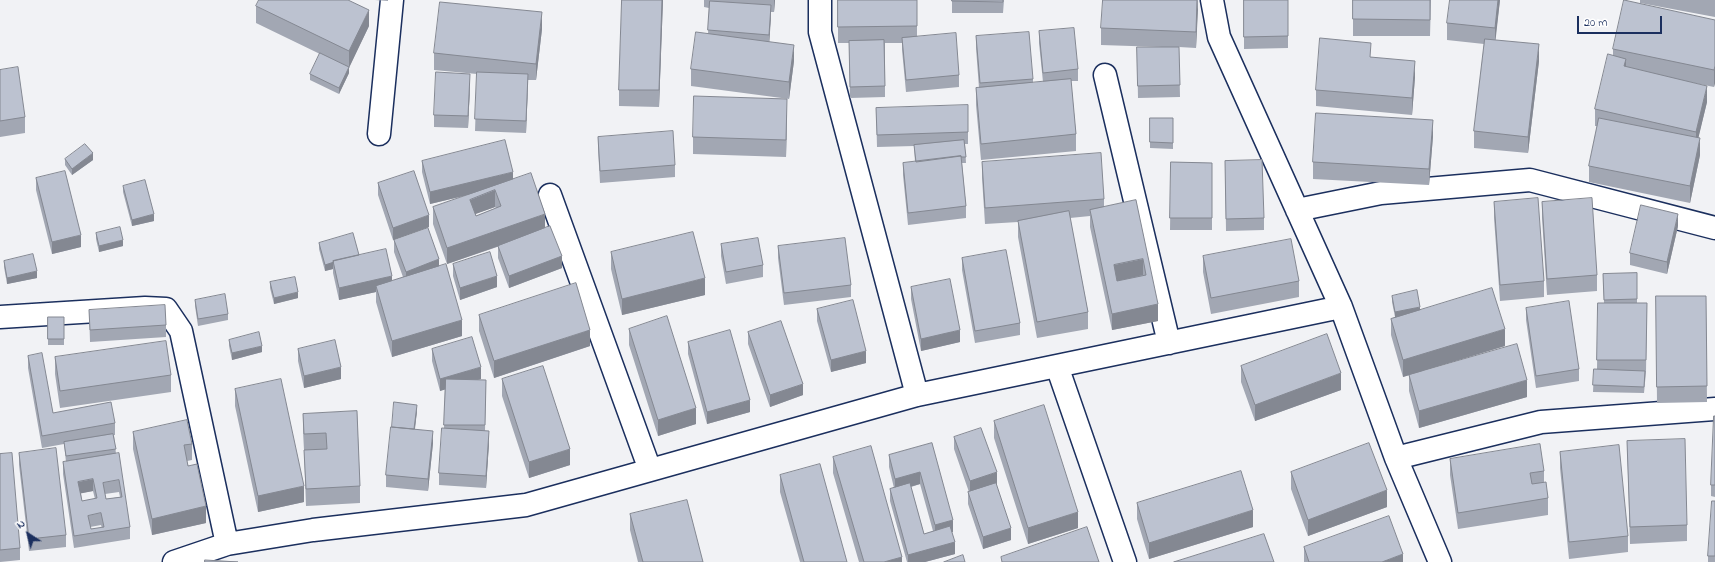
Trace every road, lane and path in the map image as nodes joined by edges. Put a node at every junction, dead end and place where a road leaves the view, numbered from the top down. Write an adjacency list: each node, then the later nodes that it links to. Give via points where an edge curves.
1 (392, 0): 5 (street)
2 (820, 0): 13 (street, via 820,32)
3 (1212, 0): 7 (street, via 1219,37)
4 (1105, 75): 11 (street)
5 (379, 134)
6 (550, 195): 16 (street)
7 (1297, 210): 8 (street, via 1381,193 1530,180); 9 (street)
8 (1715, 228)
9 (1341, 307): 11 (street); 15 (street)
10 (0, 316): 17 (street, via 166,309 181,331)
11 (1169, 343): 12 (street)
12 (1057, 366): 13 (street); 19 (street)
13 (917, 396): 16 (street)
14 (1715, 409): 15 (street, via 1540,422)
15 (1396, 458): 20 (street)
16 (650, 470): 17 (street, via 526,505 313,530)
17 (226, 544): 18 (street)
18 (174, 562)
19 (1125, 562)
20 (1440, 562)

